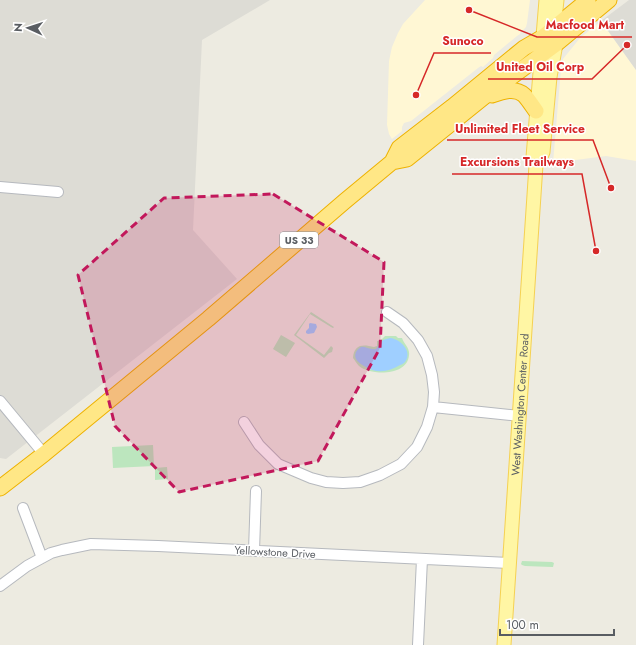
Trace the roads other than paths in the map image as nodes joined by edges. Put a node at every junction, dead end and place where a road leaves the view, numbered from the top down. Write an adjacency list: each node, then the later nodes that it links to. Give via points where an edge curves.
1 (546, 0): 5 (main road, West Washington Center Road)
2 (557, 0): 5 (main road, West Washington Center Road)
3 (588, 0): 5 (highway, US 33)
4 (609, 0): 5 (highway, US 33)
5 (551, 36): 6 (highway, US 33); 9 (highway, US 33, via 524,48 399,148); 10 (main road, West Washington Center Road, via 543,152)
6 (542, 55): 7 (highway, US 33); 8 (main road, West Washington Center Road)
7 (484, 98): 8 (highway, via 514,90 524,95); 9 (highway, US 33, via 407,159)
8 (536, 111): 10 (main road, West Washington Center Road, via 533,157)
9 (392, 162): 18 (highway, US 33)
10 (536, 165): 16 (main road, West Washington Center Road)
11 (0, 187): 12 (street)
12 (58, 192)
13 (387, 312): 15 (street, via 418,340 427,356 434,392)
14 (0, 401): 18 (street)
15 (433, 407): 16 (street); 17 (street, via 417,447 400,464 360,482 326,482 278,464 259,445)
16 (520, 416): 25 (main road, West Washington Center Road)
17 (244, 422)
18 (44, 454): 19 (highway, US 33)
19 (0, 488)
20 (256, 491): 22 (street)
21 (23, 508): 23 (street)
22 (254, 551): 23 (street, Yellowstone Drive, via 98,544 62,550); 24 (street, Yellowstone Drive)
23 (42, 558): 26 (street, Yellowstone Drive)
24 (422, 559): 25 (street, Yellowstone Drive); 27 (street)
25 (509, 563): 28 (main road, West Washington Center Road)
26 (0, 586)
27 (418, 645)
28 (504, 645)

